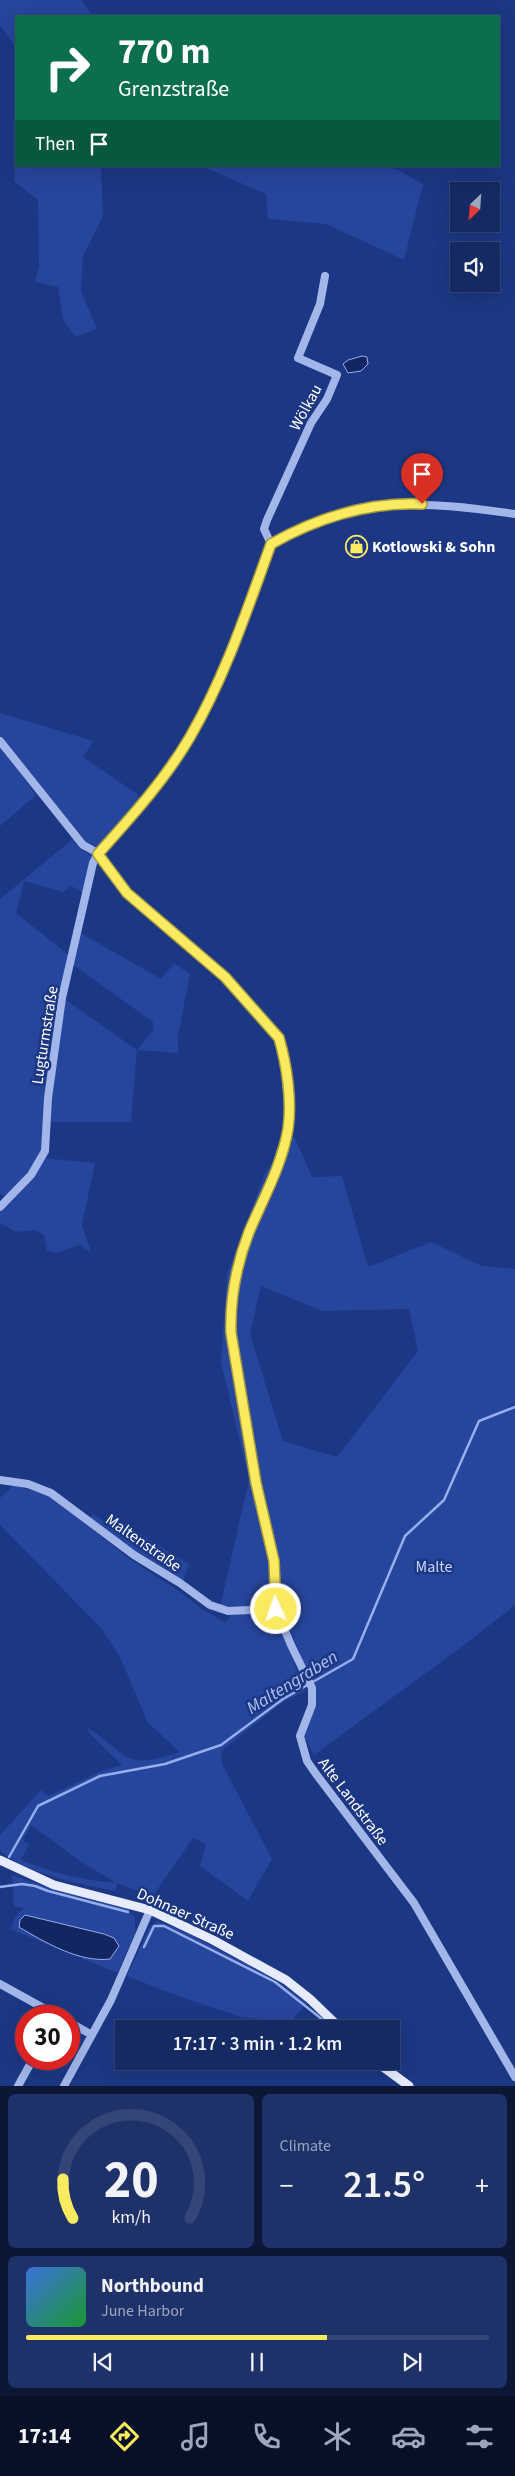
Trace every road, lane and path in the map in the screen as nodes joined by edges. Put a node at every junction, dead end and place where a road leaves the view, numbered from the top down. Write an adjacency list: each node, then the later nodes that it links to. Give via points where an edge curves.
1 (325, 276): 3 (street, Wölkau, via 320,304 298,358 337,375 327,399 311,423 267,520 264,529)
2 (515, 514): 3 (street, via 439,504 372,507 328,518)
3 (271, 544): 5 (street, via 226,667 190,738 138,809)
4 (0, 741): 5 (street, Alte Landstraße, via 83,845)
5 (98, 854): 6 (street, Lugturmstraße, via 93,863 62,998 48,1098 45,1151 35,1171); 8 (street, Alte Landstraße, via 127,893 225,977 279,1038 282,1050 289,1112 287,1131 243,1251 230,1314 256,1483 274,1561)
6 (0, 1207)
7 (0, 1480): 8 (street, Maltenstraße, via 28,1484 51,1493 134,1555 210,1605 228,1611)
8 (276, 1609): 18 (street, Alte Landstraße, via 310,1683 312,1705 300,1736 307,1760 414,1904)
9 (0, 1860): 10 (main road, Dohnaer Straße, via 54,1884)
10 (150, 1910): 13 (main road, Dohnaer Straße, via 286,1980); 15 (street)
11 (0, 1984): 12 (street)
12 (37, 2005)
13 (332, 2020)
14 (80, 2029): 15 (street)
15 (92, 2036): 20 (street)
16 (27, 2070): 19 (street)
17 (387, 2070): 21 (main road)
18 (515, 2077)
19 (18, 2086)
20 (64, 2086)
21 (409, 2086)

